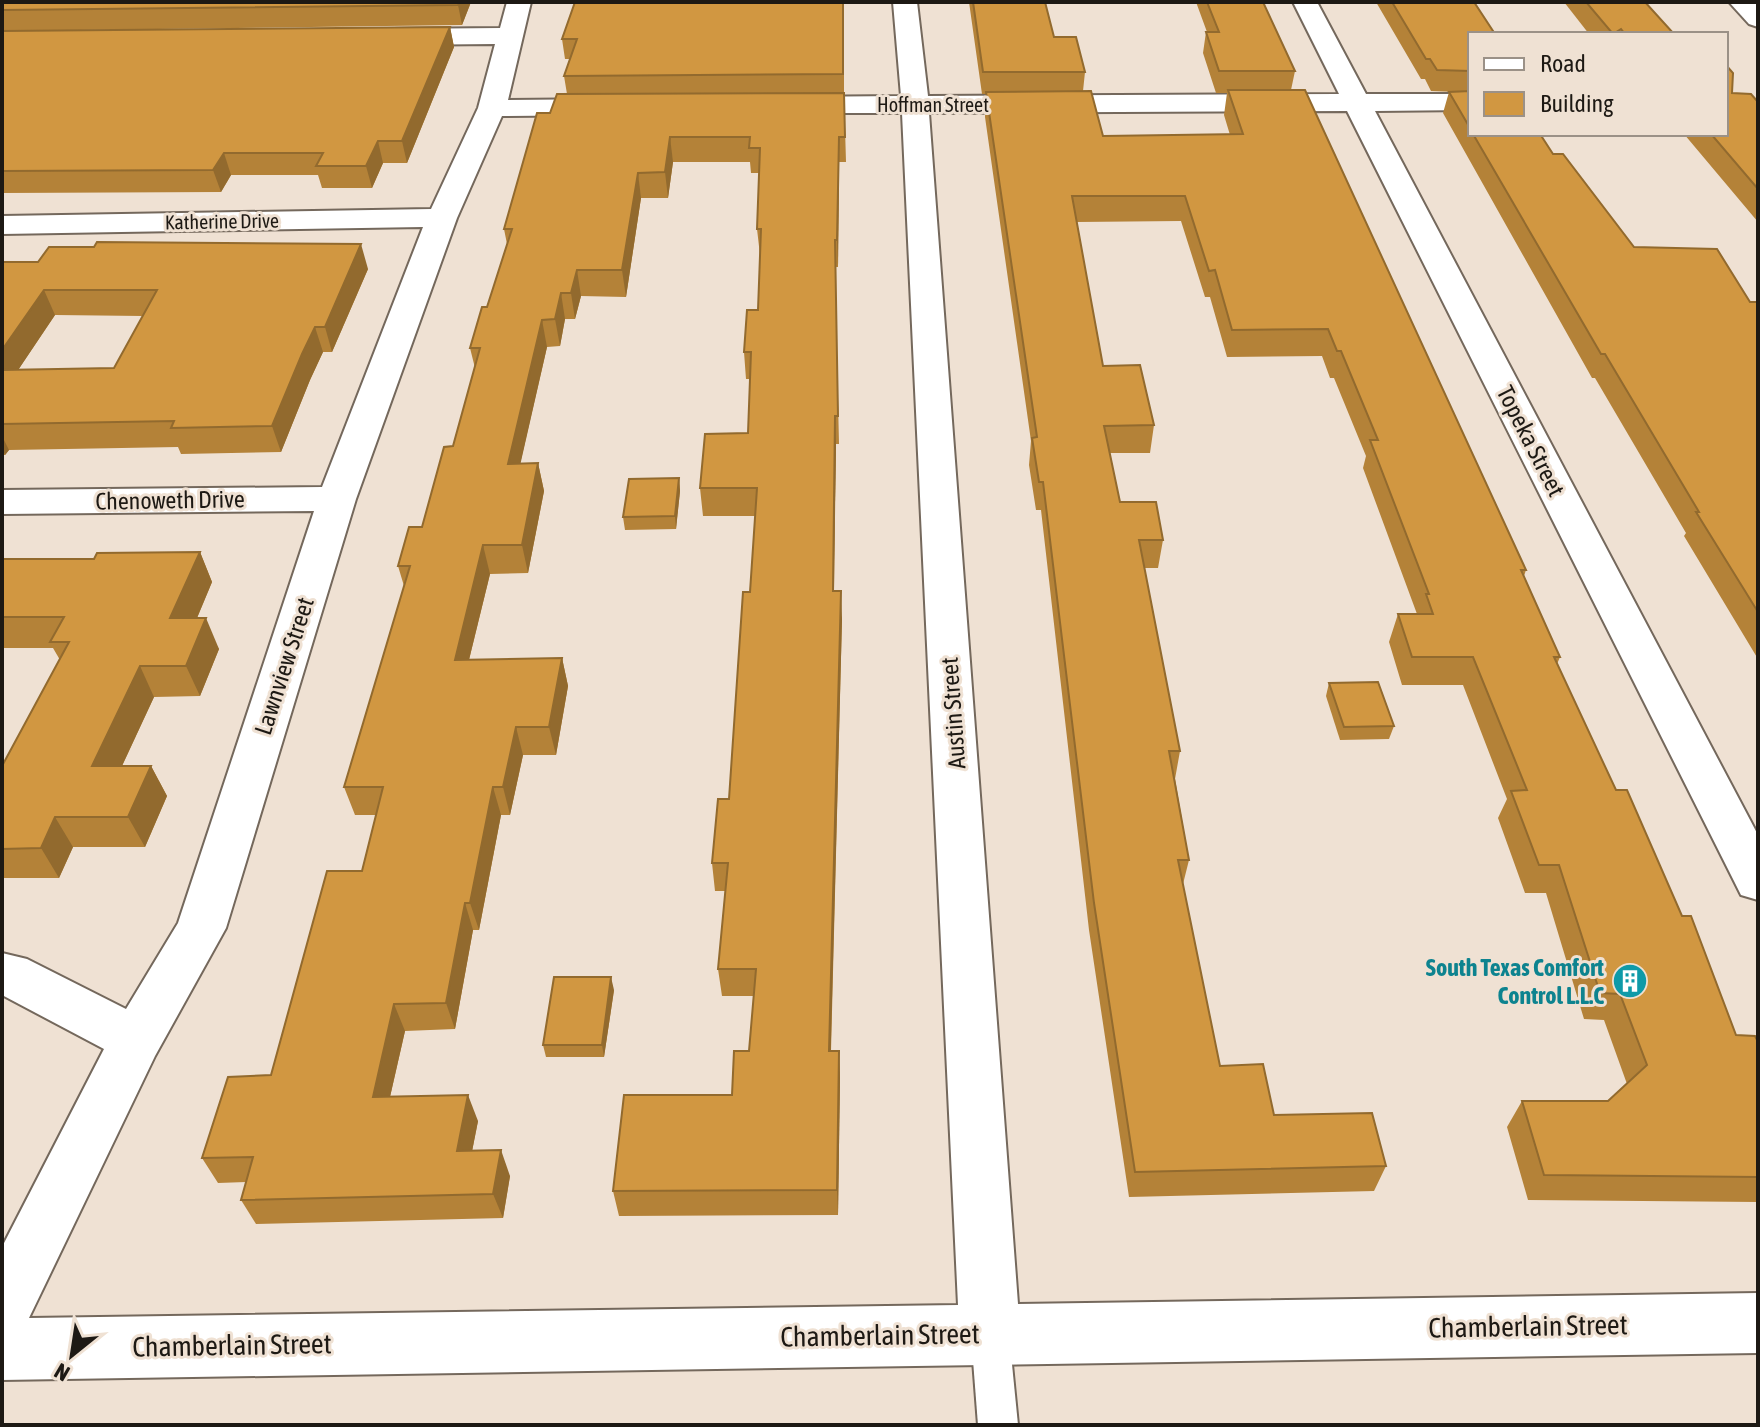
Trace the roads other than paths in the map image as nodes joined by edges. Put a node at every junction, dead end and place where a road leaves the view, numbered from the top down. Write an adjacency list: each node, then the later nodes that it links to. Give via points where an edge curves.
1 (905, 2): 9 (street, Austin Street)
2 (1305, 2): 7 (street, Topeka Street)
3 (1741, 2): 5 (street)
4 (514, 19): 6 (street); 12 (street, Lawnview Street)
5 (1758, 19)
6 (367, 37)
7 (1356, 102): 8 (street, Hoffman Street); 9 (street, Hoffman Street); 17 (street, Topeka Street)
8 (1468, 102)
9 (915, 104): 10 (street, Hoffman Street); 22 (street, Austin Street)
10 (755, 105)
11 (643, 107): 12 (street)
12 (492, 108): 13 (street, Lawnview Street)
13 (442, 218): 14 (street, Katherine Drive); 15 (street, Lawnview Street)
14 (2, 225)
15 (337, 499): 16 (street, Chenoweth Drive); 19 (street, Lawnview Street, via 201,928)
16 (2, 502)
17 (1758, 881)
18 (2, 974): 19 (street)
19 (136, 1040): 20 (street, Lawnview Street)
20 (2, 1309)
21 (1758, 1323): 22 (street, Chamberlain Street)
22 (990, 1334): 23 (street, Chamberlain Street); 24 (lane, Austin Street)
23 (2, 1349)
24 (998, 1425)

